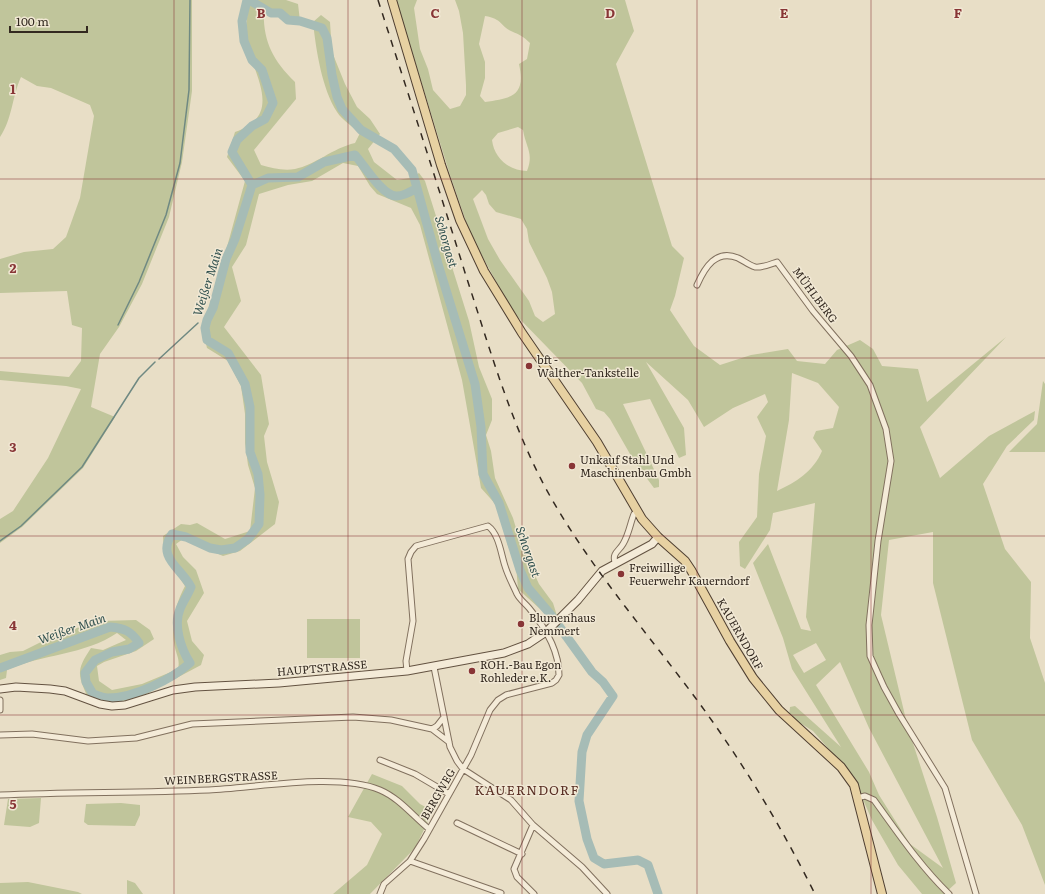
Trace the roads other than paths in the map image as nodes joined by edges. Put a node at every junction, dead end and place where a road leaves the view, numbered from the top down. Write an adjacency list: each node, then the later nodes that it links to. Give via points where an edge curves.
1 (392, 0): 3 (main road, KAUERNDORF, via 441,165 460,220 484,271 522,333 597,442)
2 (697, 285): 32 (street, MÜHLBERG, via 714,258 731,256 756,267 777,262 813,311 851,356 870,385 886,429 890,461 869,625 870,656 899,714 945,788)
3 (638, 511): 4 (main road, KAUERNDORF); 5 (street, via 634,514 623,544 613,557)
4 (658, 538): 5 (main road, HAUPTSTRASSE, via 652,544); 20 (main road, KAUERNDORF, via 688,565 741,660 779,710 841,768 854,785)
5 (615, 562): 6 (main road, HAUPTSTRASSE, via 600,573)
6 (548, 630): 7 (main road, HAUPTSTRASSE, via 528,644 504,654); 8 (street, via 518,597 488,526 416,546 408,559 413,622 406,661); 17 (street, via 559,667 556,680 506,695 498,700 490,710)
7 (434, 667): 8 (main road, HAUPTSTRASSE); 12 (street, BERGWEG)
8 (407, 671): 9 (main road, HAUPTSTRASSE, via 279,683 195,687 112,706 50,689 16,686)
9 (0, 689)
10 (0, 700): 11 (street)
11 (0, 710)
12 (444, 717): 13 (street); 15 (street, BERGWEG)
13 (432, 729): 14 (street, via 391,720 353,717 192,724 136,738 88,741 32,734); 15 (street)
14 (0, 735)
15 (449, 742): 17 (street, BERGWEG)
16 (380, 760): 18 (street, via 415,774)
17 (463, 768): 18 (street, BERGWEG); 22 (street, via 511,800)
18 (449, 794): 23 (street, BERGWEG)
19 (0, 795): 23 (street, WEINBERGSTRASSE, via 143,792 325,782 358,784 380,790 395,798)
20 (857, 798): 30 (main road, KAUERNDORF); 31 (street, via 865,796 874,800 915,857)
21 (457, 823): 24 (street)
22 (533, 825): 24 (street); 29 (street, via 582,867)
23 (429, 829): 25 (street, BERGWEG)
24 (522, 854): 28 (street, via 514,869 515,874)
25 (410, 861): 26 (street); 27 (street, BERGWEG, via 384,884)
26 (501, 893)
27 (380, 894)
28 (534, 894)
29 (607, 894)
30 (882, 894)
31 (949, 894)
32 (976, 894)

